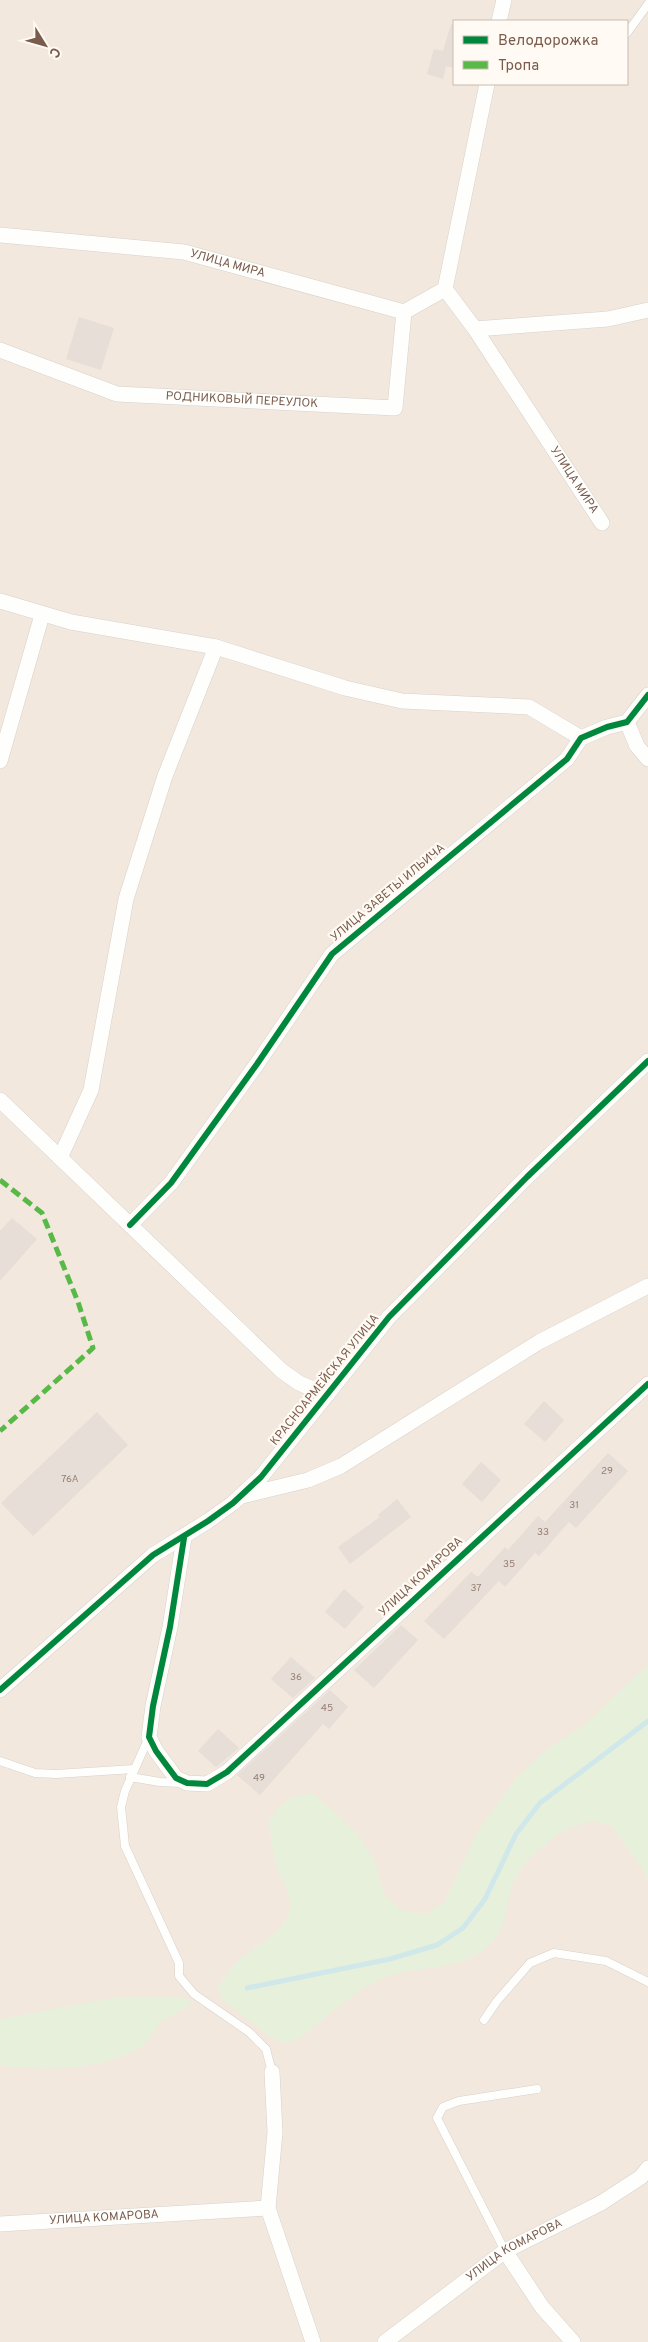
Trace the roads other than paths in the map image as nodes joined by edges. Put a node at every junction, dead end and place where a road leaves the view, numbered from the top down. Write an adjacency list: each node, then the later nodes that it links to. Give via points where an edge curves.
1 (504, 0): 3 (street)
2 (648, 4): 4 (lane)
3 (499, 20)
4 (628, 32)
5 (486, 85): 7 (street)
6 (0, 236): 9 (street, УЛИЦА МИРА, via 184,252)
7 (445, 289): 9 (street); 10 (street, УЛИЦА МИРА)
8 (648, 310): 10 (street, via 608,318)
9 (404, 312): 11 (street, РОДНИКОВЫЙ ПЕРЕУЛОК, via 395,408 117,394)
10 (475, 329): 12 (street, УЛИЦА МИРА)
11 (0, 350)
12 (602, 523)
13 (0, 601): 14 (street)
14 (42, 615): 15 (street); 20 (street)
15 (216, 648): 18 (street, via 345,688 402,701 529,707); 23 (street, via 165,776 126,899 91,1090)
16 (648, 695): 17 (street)
17 (627, 722): 18 (street); 19 (street, via 637,746)
18 (581, 738): 24 (street, УЛИЦА ЗАВЕТЫ ИЛЬИЧА, via 567,759 332,954 176,1175)
19 (648, 758)
20 (0, 762)
21 (648, 1061): 27 (street, КРАСНОАРМЕЙСКАЯ УЛИЦА, via 527,1177 389,1317)
22 (0, 1100): 23 (street)
23 (60, 1158): 24 (street)
24 (130, 1225): 27 (street, via 282,1371 299,1383)
25 (648, 1286): 28 (street, via 540,1342 340,1466 308,1480)
26 (648, 1384): 35 (street, УЛИЦА КОМАРОВА, via 227,1772 207,1784)
27 (327, 1395): 28 (street, КРАСНОАРМЕЙСКАЯ УЛИЦА, via 261,1477)
28 (240, 1496): 29 (street, КРАСНОАРМЕЙСКАЯ УЛИЦА)
29 (184, 1538): 30 (street, КРАСНОАРМЕЙСКАЯ УЛИЦА, via 153,1555 121,1581); 31 (street)
30 (0, 1690)
31 (149, 1737): 33 (lane); 35 (street, via 176,1778)
32 (0, 1761): 33 (lane, via 35,1773)
33 (134, 1769): 34 (lane)
34 (130, 1777): 35 (lane); 38 (lane, via 121,1807 125,1846 179,1964 180,1976 194,1994 249,2032 266,2049)
35 (187, 1783)
36 (648, 1982): 37 (lane, via 606,1961 554,1953 530,1963)
37 (484, 2020)
38 (272, 2072): 41 (street, via 275,2132)
39 (537, 2089): 43 (lane, via 459,2101 443,2107 437,2118)
40 (648, 2168): 43 (street, УЛИЦА КОМАРОВА, via 641,2177 601,2203)
41 (268, 2208): 42 (street, УЛИЦА КОМАРОВА); 44 (street)
42 (0, 2224)
43 (505, 2251): 45 (street, УЛИЦА КОМАРОВА); 46 (street, via 542,2307)
44 (313, 2342)
45 (385, 2342)
46 (573, 2342)

